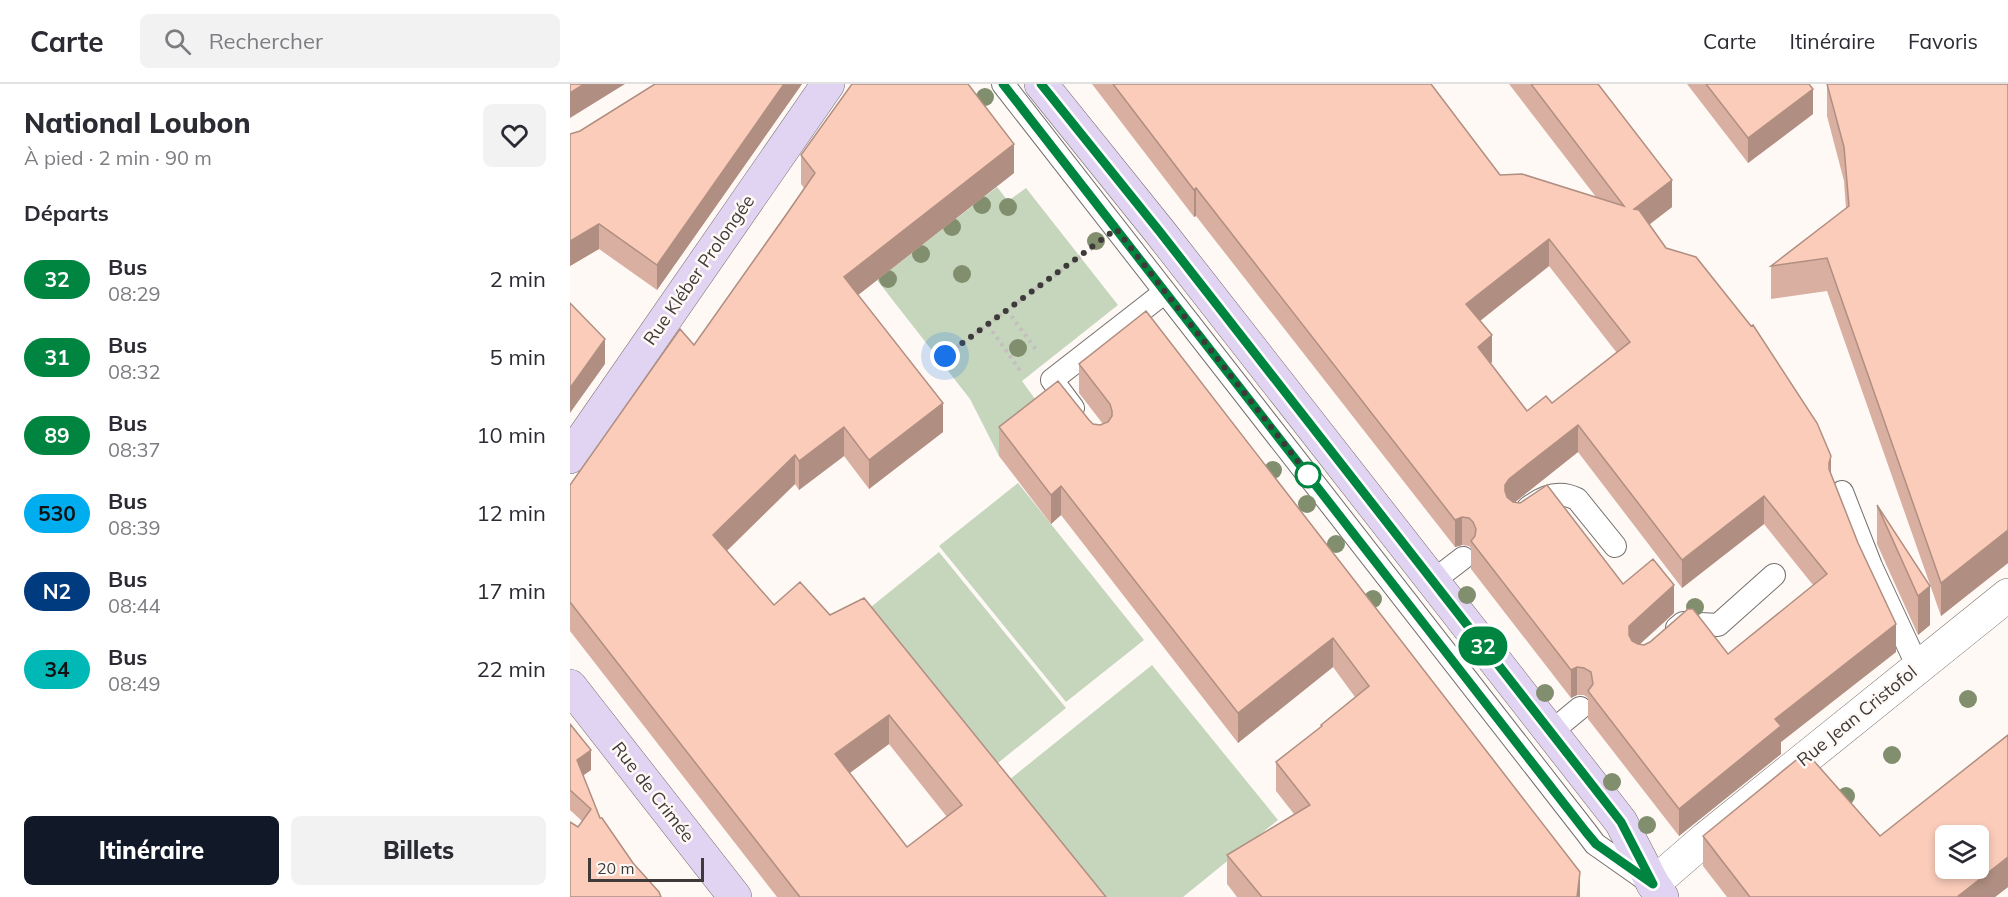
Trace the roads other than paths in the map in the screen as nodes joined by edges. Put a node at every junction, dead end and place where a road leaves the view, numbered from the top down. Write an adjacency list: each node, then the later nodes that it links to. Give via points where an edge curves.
1 (828, 84): 6 (street, Rue Kléber Prolongée)
2 (1003, 84): 4 (lane)
3 (1041, 84): 12 (street)
4 (1165, 292): 5 (lane, via 1052,380); 19 (lane, via 1586,832)
5 (1086, 423)
6 (570, 457)
7 (1842, 492): 15 (lane)
8 (1518, 517): 9 (lane, via 1540,499 1569,495 1577,499)
9 (1615, 546)
10 (1463, 558): 12 (lane)
11 (1774, 575): 14 (lane, via 1718,625 1683,623)
12 (1433, 581): 18 (street)
13 (2008, 596): 15 (street, Rue Jean Cristofol)
14 (1658, 644)
15 (1918, 667): 19 (street, Rue Jean Cristofol, via 1705,839)
16 (570, 687): 20 (street, Rue de Crimée)
17 (1580, 708): 18 (lane)
18 (1551, 732): 19 (street, via 1621,822)
19 (1658, 891)
20 (735, 897)

